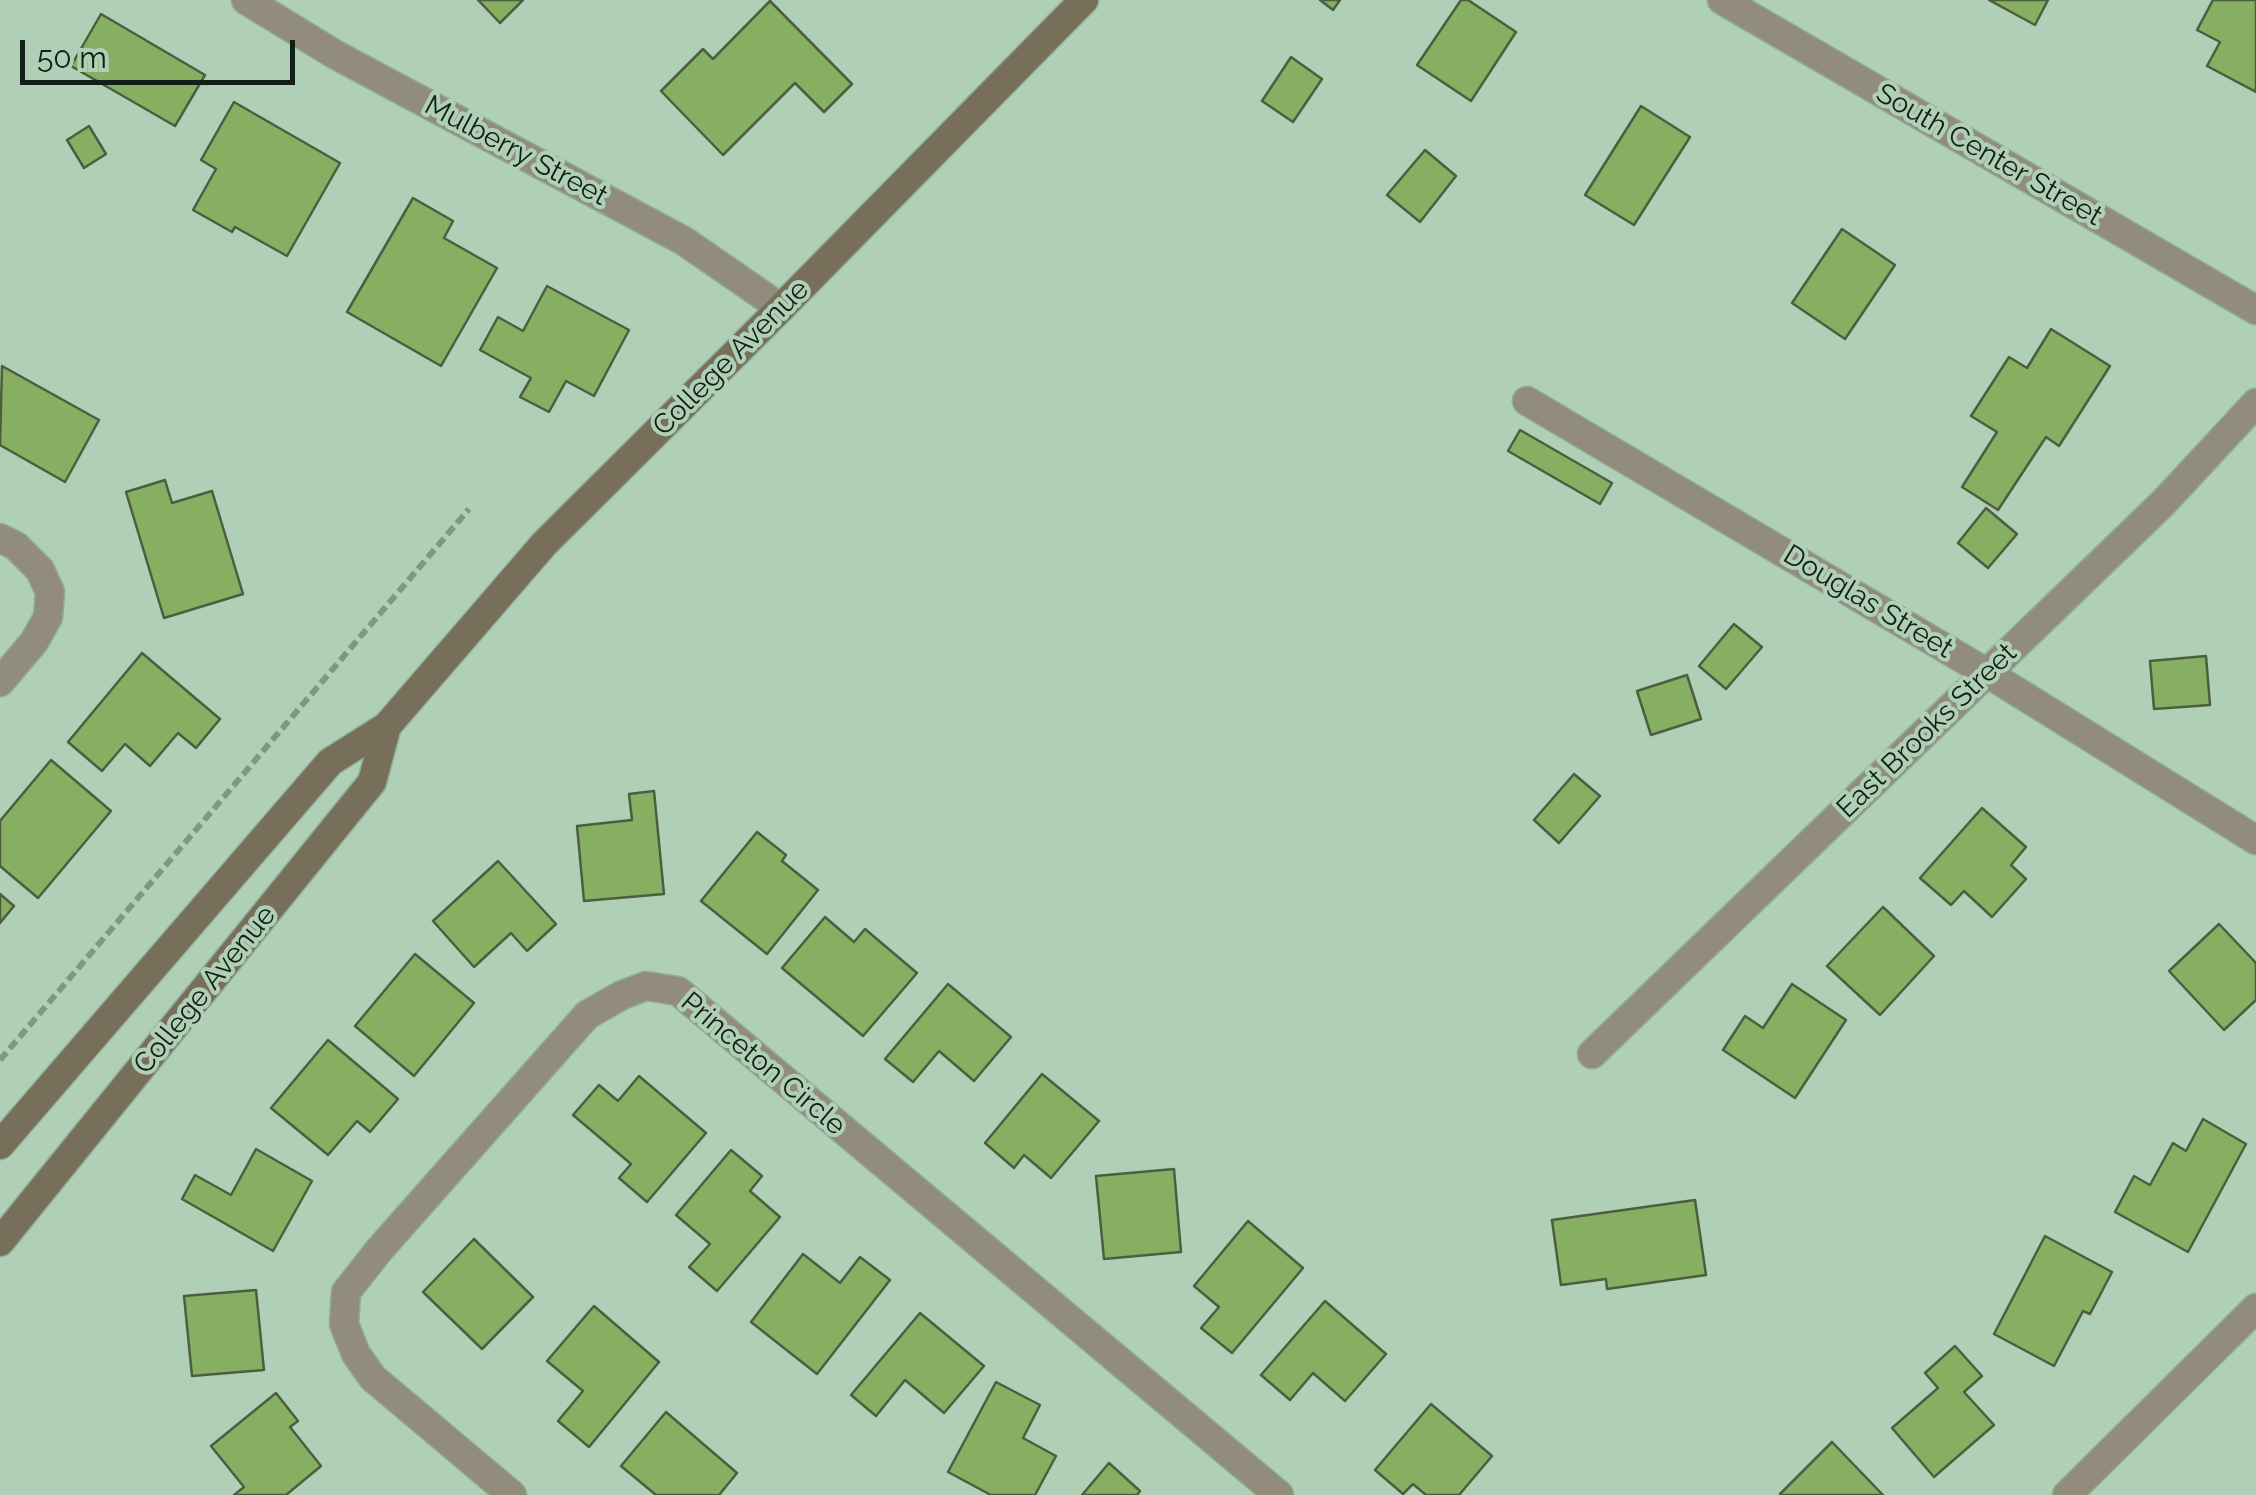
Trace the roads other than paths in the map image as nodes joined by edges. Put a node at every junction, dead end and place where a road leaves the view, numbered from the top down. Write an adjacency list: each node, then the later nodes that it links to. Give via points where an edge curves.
1 (246, 0): 4 (street, Mulberry Street, via 684,242)
2 (1084, 0): 4 (main road, College Avenue)
3 (1722, 0): 5 (street, South Center Street)
4 (781, 308): 11 (main road, College Avenue, via 544,544)
5 (2256, 310)
6 (1527, 401): 9 (street, Douglas Street)
7 (2256, 404): 9 (street, East Brooks Street)
8 (0, 538): 10 (street, via 40,570 50,592 48,617)
9 (1987, 673): 12 (street, Douglas Street); 13 (street, East Brooks Street)
10 (0, 682)
11 (387, 726): 14 (main road, College Avenue, via 330,762); 15 (main road, College Avenue, via 372,782)
12 (2256, 840)
13 (1592, 1054)
14 (0, 1145)
15 (0, 1242)
16 (2256, 1308): 19 (street)
17 (512, 1495): 18 (street, Princeton Circle, via 373,1378 344,1324 346,1292 586,1015 646,986 678,991)
18 (1279, 1495)
19 (2067, 1495)

